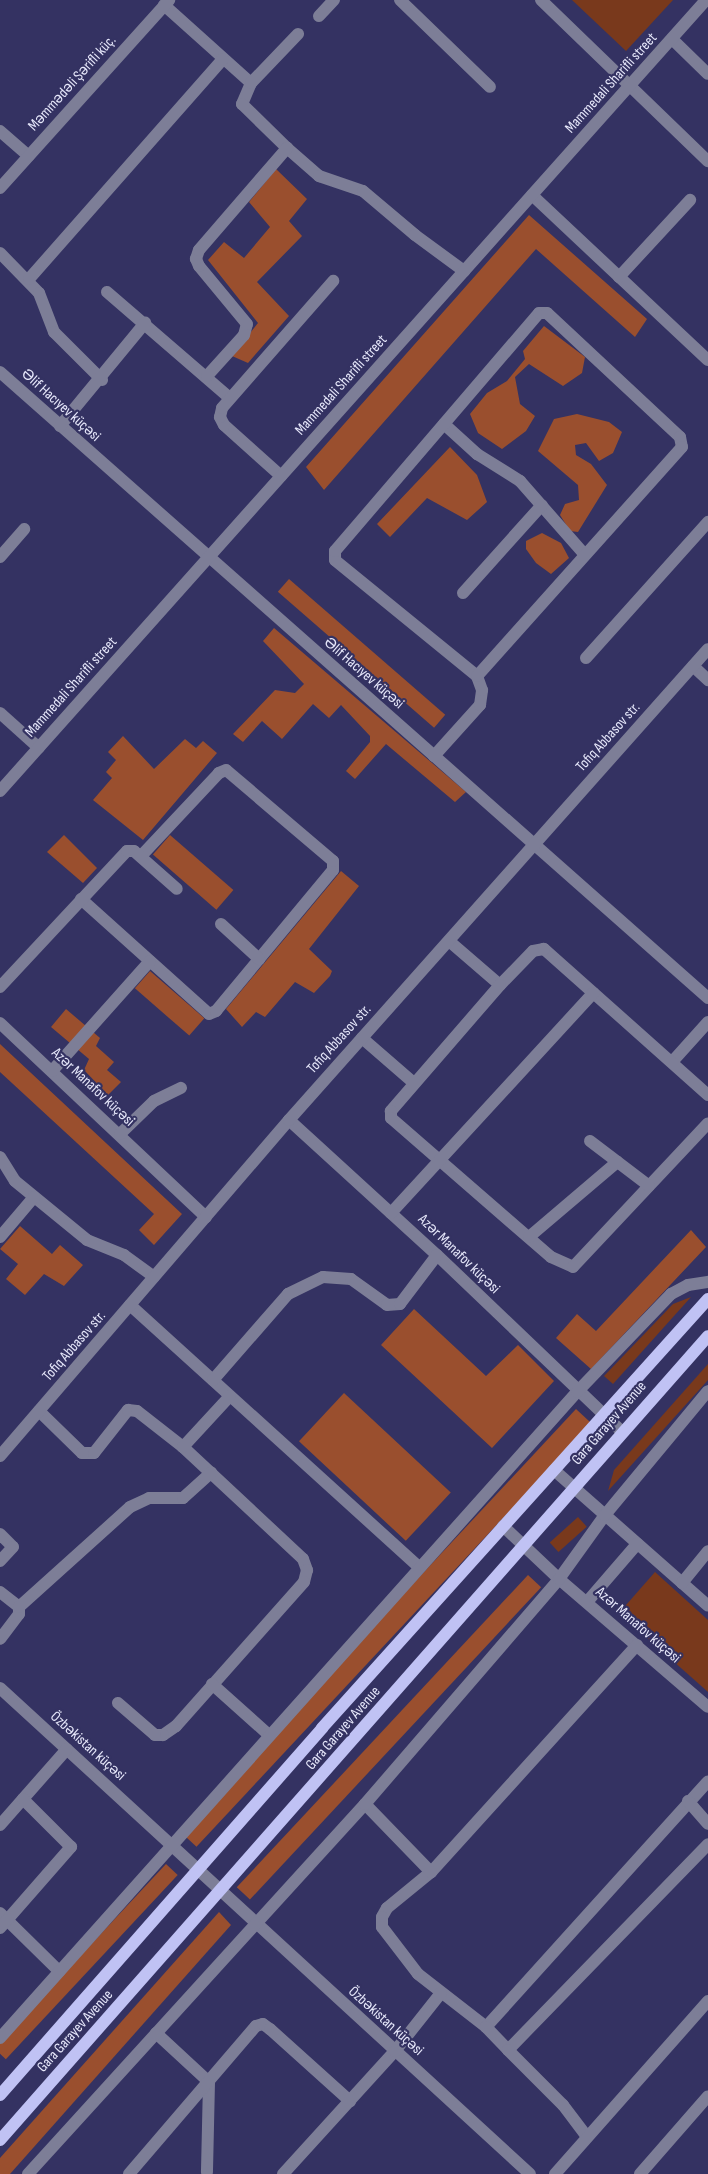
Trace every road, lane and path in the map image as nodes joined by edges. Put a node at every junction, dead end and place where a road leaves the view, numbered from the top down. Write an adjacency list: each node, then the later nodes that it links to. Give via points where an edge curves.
1 (334, 0): 6 (street)
2 (400, 0): 13 (street)
3 (542, 0): 12 (street)
4 (706, 0): 8 (street, Mammedali Sharifli street)
5 (166, 2): 9 (street); 16 (street, Məmmədəli Şərifli küç.)
6 (319, 16)
7 (298, 34): 11 (street)
8 (672, 38): 10 (street); 12 (street, Mammedali Sharifli street)
9 (223, 59): 11 (street); 24 (street)
10 (708, 74)
11 (251, 83): 15 (street, via 242,104)
12 (629, 86): 17 (street); 19 (street, Mammedali Sharifli street)
13 (490, 87)
14 (0, 131): 16 (street)
15 (287, 148): 22 (street, via 319,176 363,191); 30 (street, via 199,250 196,259 199,266 247,324 244,335)
16 (29, 156): 18 (street, Məmmədəli Şərifli küç.)
17 (708, 161)
18 (0, 188)
19 (532, 195): 22 (street, Mammedali Sharifli street); 23 (street)
20 (690, 200): 23 (street)
21 (0, 253): 24 (street)
22 (464, 271): 35 (street, Mammedali Sharifli street)
23 (619, 278): 28 (street)
24 (29, 279): 31 (street, via 41,298 54,332)
25 (333, 281): 32 (street)
26 (108, 292): 27 (street)
27 (146, 324): 30 (street); 31 (street)
28 (708, 360)
29 (0, 372): 34 (street, Əlif Hacıyev küçəsi)
30 (207, 376): 32 (street)
31 (102, 380): 34 (street)
32 (230, 398): 35 (street, via 220,417 224,425)
33 (444, 424): 36 (street, via 477,454 520,481); 39 (street, via 539,313 547,314 680,437 682,447); 46 (street, via 335,551 334,560)
34 (60, 426): 41 (street, Əlif Hacıyev küçəsi)
35 (281, 476): 41 (street, Mammedali Sharifli street)
36 (542, 505): 39 (street); 42 (street)
37 (708, 522): 44 (street)
38 (24, 529): 40 (street)
39 (585, 555): 46 (street)
40 (0, 557)
41 (208, 557): 49 (street, Mammedali Sharifli street); 50 (street, Əlif Hacıyev küçəsi)
42 (463, 593)
43 (708, 649): 45 (street, Tofiq Abbasov str.)
44 (586, 658)
45 (693, 666): 47 (street); 52 (street, Tofiq Abbasov str.)
46 (477, 676): 50 (street, via 482,690 480,705)
47 (708, 680)
48 (0, 713): 49 (street)
49 (39, 748): 51 (street, Mammedali Sharifli street)
50 (434, 756): 52 (street, Əlif Hacıyev küçəsi)
51 (0, 791)
52 (534, 845): 57 (street, Tofiq Abbasov str.); 63 (street, Əlif Hacıyev küçəsi)
53 (141, 856): 54 (street); 55 (street, via 134,851 126,851); 58 (street, via 220,774 226,770 235,774 333,861 333,870)
54 (177, 889)
55 (81, 899): 59 (street); 61 (street)
56 (221, 924): 58 (street)
57 (449, 941): 60 (street); 66 (street, Tofiq Abbasov str.)
58 (259, 959): 59 (street, via 216,1011 209,1014)
59 (150, 961): 68 (street)
60 (500, 985): 62 (street, via 533,951 544,949); 69 (street)
61 (0, 987)
62 (594, 993): 67 (street); 77 (street)
63 (708, 998)
64 (708, 1022): 67 (street)
65 (0, 1023): 68 (street, Azər Manafov küçəsi)
66 (362, 1038): 69 (street); 72 (street, Tofiq Abbasov str.)
67 (672, 1062): 71 (street)
68 (52, 1071): 74 (street, Azər Manafov küçəsi)
69 (414, 1083): 77 (street, via 391,1110 391,1118)
70 (181, 1088): 74 (street, via 154,1101)
71 (708, 1095)
72 (289, 1120): 81 (street, Azər Manafov küçəsi); 82 (street, Tofiq Abbasov str.)
73 (708, 1123): 79 (street)
74 (120, 1134): 82 (street, Azər Manafov küçəsi)
75 (590, 1141): 78 (street)
76 (0, 1157): 80 (street, via 15,1181)
77 (440, 1159): 81 (street); 84 (street)
78 (616, 1162): 79 (street); 84 (street)
79 (649, 1186): 84 (street, via 573,1267 551,1257)
80 (34, 1197): 83 (street); 86 (street, via 87,1240 124,1255)
81 (391, 1213): 85 (street, Azər Manafov küçəsi)
82 (206, 1217): 86 (street, Tofiq Abbasov str.)
83 (0, 1237)
84 (529, 1237)
85 (437, 1255): 91 (street, via 400,1304 387,1305 351,1279 323,1277 288,1294); 93 (street, Azər Manafov küçəsi)
86 (154, 1277): 89 (street, Tofiq Abbasov str.)
87 (708, 1282): 93 (street, via 688,1285 671,1294)
88 (708, 1299): 96 (main road, Gara Garayev Avenue)
89 (130, 1305): 91 (street); 95 (street, Tofiq Abbasov str.)
90 (708, 1336): 97 (main road, Gara Garayev Avenue)
91 (213, 1380): 94 (street)
92 (708, 1390): 103 (street)
93 (577, 1392): 96 (street, Azər Manafov küçəsi); 110 (street)
94 (230, 1396): 98 (street); 110 (street)
95 (38, 1412): 98 (street, via 82,1453 94,1453 128,1410 137,1411); 99 (street, Tofiq Abbasov str.)
96 (603, 1415): 97 (street, Azər Manafov küçəsi); 100 (main road, Gara Garayev Avenue)
97 (622, 1432): 102 (main road, Gara Garayev Avenue)
98 (183, 1447): 101 (street)
99 (0, 1456)
100 (554, 1470): 102 (street); 104 (main road, Gara Garayev Avenue)
101 (210, 1473): 116 (street, via 183,1498 149,1498 130,1507); 119 (street, via 302,1558 307,1570 304,1582)
102 (574, 1488): 103 (street); 107 (main road, Gara Garayev Avenue)
103 (605, 1515): 106 (street); 111 (street)
104 (503, 1526): 107 (street, Azər Manafov küçəsi); 133 (main road, Gara Garayev Avenue)
105 (0, 1534): 109 (street, via 14,1547)
106 (638, 1544): 112 (street); 114 (street)
107 (523, 1546): 111 (street, Azər Manafov küçəsi); 135 (main road, Gara Garayev Avenue)
108 (708, 1551): 112 (street)
109 (0, 1562)
110 (419, 1567): 123 (street)
111 (559, 1579): 114 (street, Azər Manafov küçəsi); 128 (street)
112 (682, 1583): 115 (street)
113 (0, 1592): 116 (street)
114 (587, 1602): 118 (street, Azər Manafov küçəsi)
115 (708, 1606)
116 (19, 1608): 117 (street, via 14,1623)
117 (0, 1639)
118 (636, 1645): 122 (street, Azər Manafov küçəsi); 134 (street)
119 (212, 1684): 121 (street, via 176,1726 163,1735 155,1735); 123 (street)
120 (0, 1688): 124 (street, Özbəkistan küçəsi)
121 (118, 1703)
122 (708, 1707)
123 (269, 1735): 132 (street)
124 (67, 1749): 126 (street); 132 (street, Özbəkistan küçəsi)
125 (708, 1782): 127 (street)
126 (23, 1799): 129 (street); 136 (street, via 71,1848)
127 (688, 1801): 130 (street); 141 (street)
128 (365, 1804): 134 (street); 137 (street)
129 (0, 1824)
130 (708, 1824)
131 (708, 1844): 144 (street)
132 (171, 1845): 133 (street, Özbəkistan küçəsi); 138 (street)
133 (199, 1869): 135 (street, Özbəkistan küçəsi); 147 (main road, Gara Garayev Avenue)
134 (431, 1872): 139 (street, via 387,1908 382,1917 382,1928 406,1962)
135 (223, 1890): 137 (street, Özbəkistan küçəsi); 151 (main road, Gara Garayev Avenue)
136 (2, 1920): 138 (street)
137 (256, 1922): 142 (street); 145 (street, Özbəkistan küçəsi)
138 (59, 1972): 143 (street)
139 (441, 1993): 141 (street); 145 (street)
140 (706, 2008): 150 (street)
141 (486, 2027): 144 (street)
142 (156, 2033): 146 (street); 152 (street)
143 (0, 2038)
144 (508, 2050): 150 (street, via 563,2105)
145 (395, 2051): 149 (street); 156 (street, Özbəkistan küçəsi)
146 (209, 2082): 149 (street, via 256,2026 263,2024); 153 (street); 154 (street)
147 (0, 2094)
148 (708, 2096): 158 (street)
149 (350, 2101): 155 (street)
150 (587, 2137): 157 (street)
151 (0, 2140)
152 (36, 2171)
153 (207, 2173)
154 (129, 2174)
155 (283, 2174)
156 (530, 2174)
157 (555, 2174)
158 (640, 2174)

